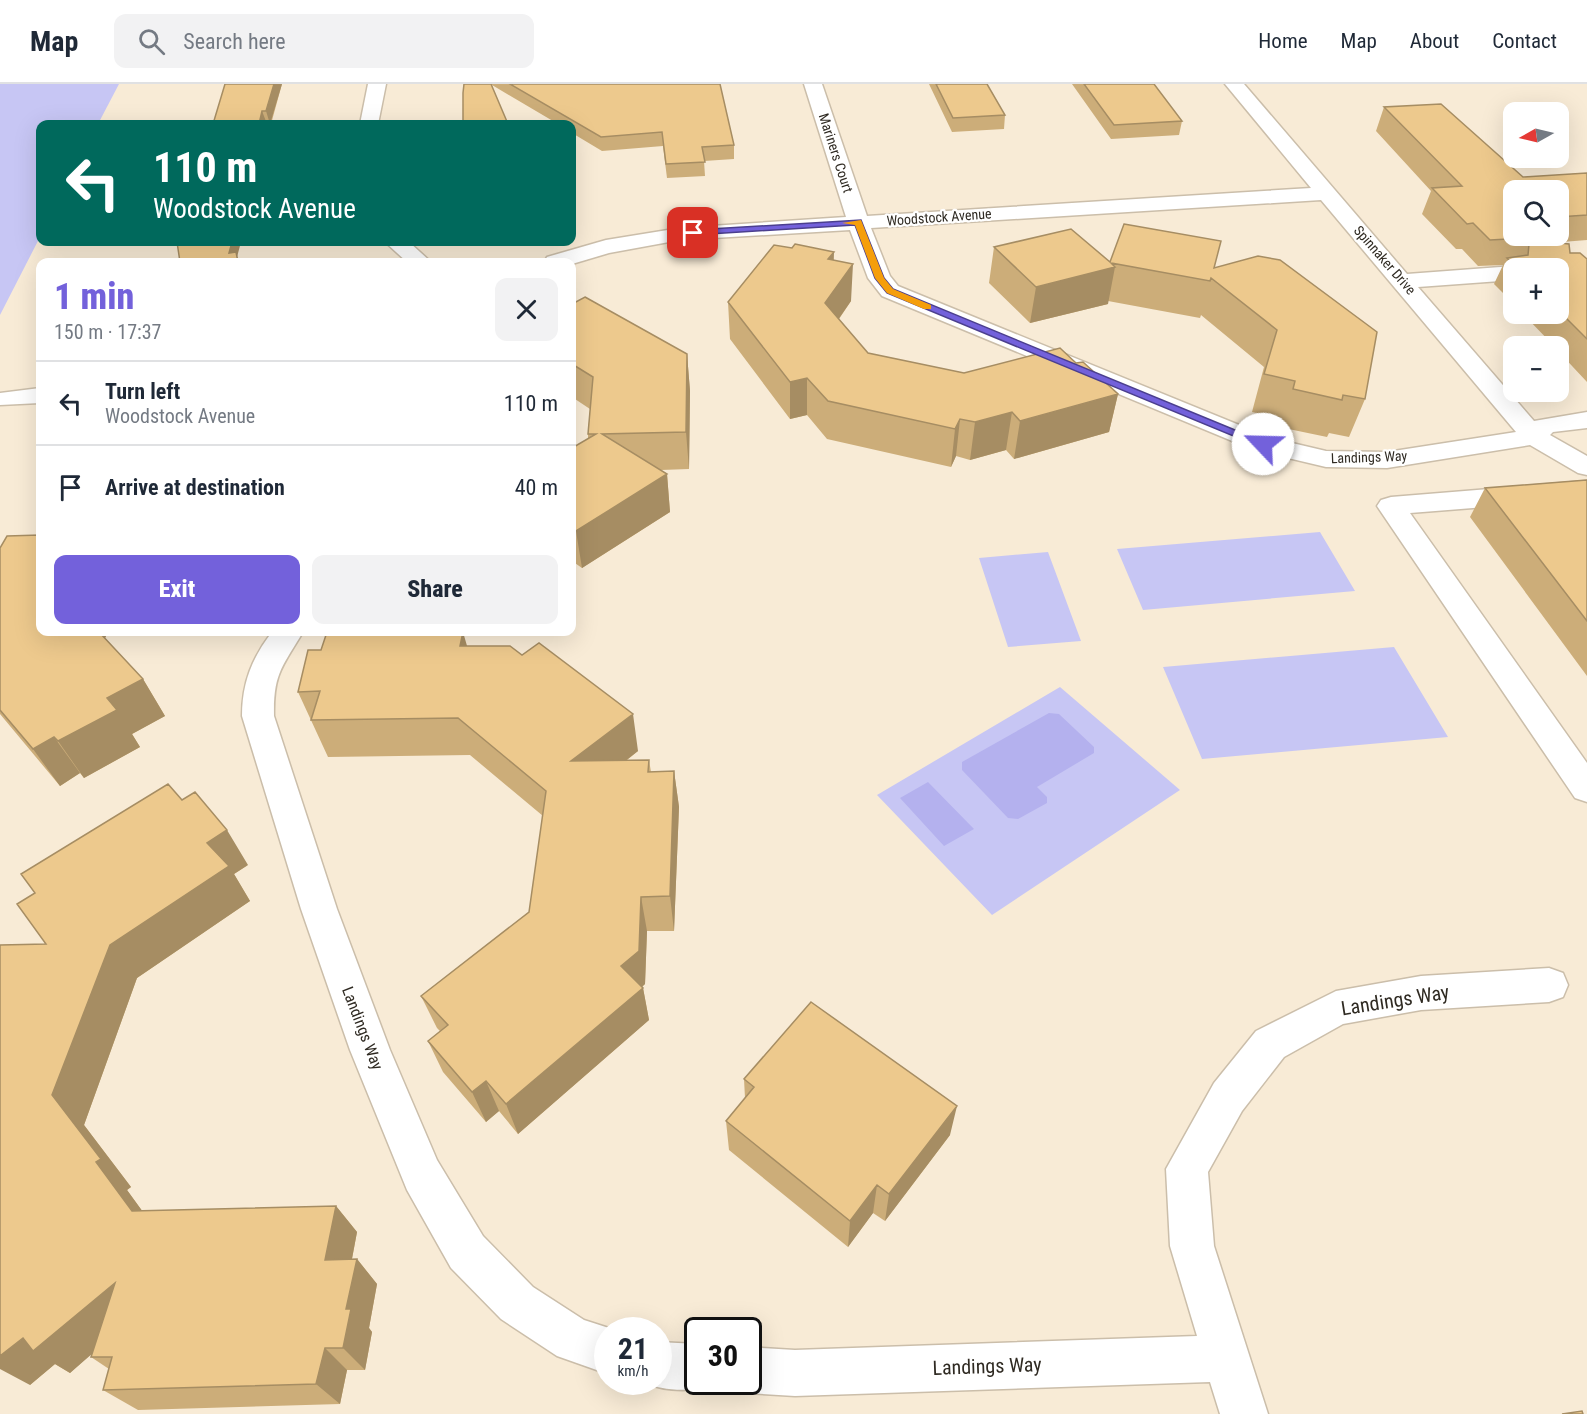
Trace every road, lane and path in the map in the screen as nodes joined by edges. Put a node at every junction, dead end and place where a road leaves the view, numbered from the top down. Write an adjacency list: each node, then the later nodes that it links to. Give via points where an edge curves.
1 (377, 84): 4 (street)
2 (813, 84): 6 (street, Mariners Court)
3 (1234, 84): 5 (street, Spinnaker Drive)
4 (370, 120)
5 (1327, 193): 6 (street, Woodstock Avenue); 11 (street, Spinnaker Drive)
6 (858, 222): 9 (street, Woodstock Avenue, via 680,234); 15 (street, Landings Way, via 879,278 890,291 1263,444 1326,459 1387,459)
7 (401, 246): 8 (street)
8 (415, 258)
9 (569, 258)
10 (1503, 274): 11 (street)
11 (1404, 281): 15 (street, Spinnaker Drive)
12 (36, 396): 13 (street)
13 (5, 399)
14 (1587, 420): 15 (street, via 1545,425)
15 (1534, 437): 16 (street)
16 (1587, 466)
17 (1587, 490): 19 (street, via 1391,506)
18 (285, 636): 21 (street, Landings Way, via 259,676 258,716 319,909 370,1050 422,1175 466,1252 517,1304 573,1340)
19 (1587, 789)
20 (1549, 985): 22 (street, Landings Way, via 1421,993 1336,1008 1270,1044 1227,1097 1187,1169 1192,1246)
21 (594, 1347)
22 (1226, 1358): 23 (street, Landings Way, via 795,1373); 24 (street, Landings Way)
23 (762, 1371)
24 (1244, 1414)

